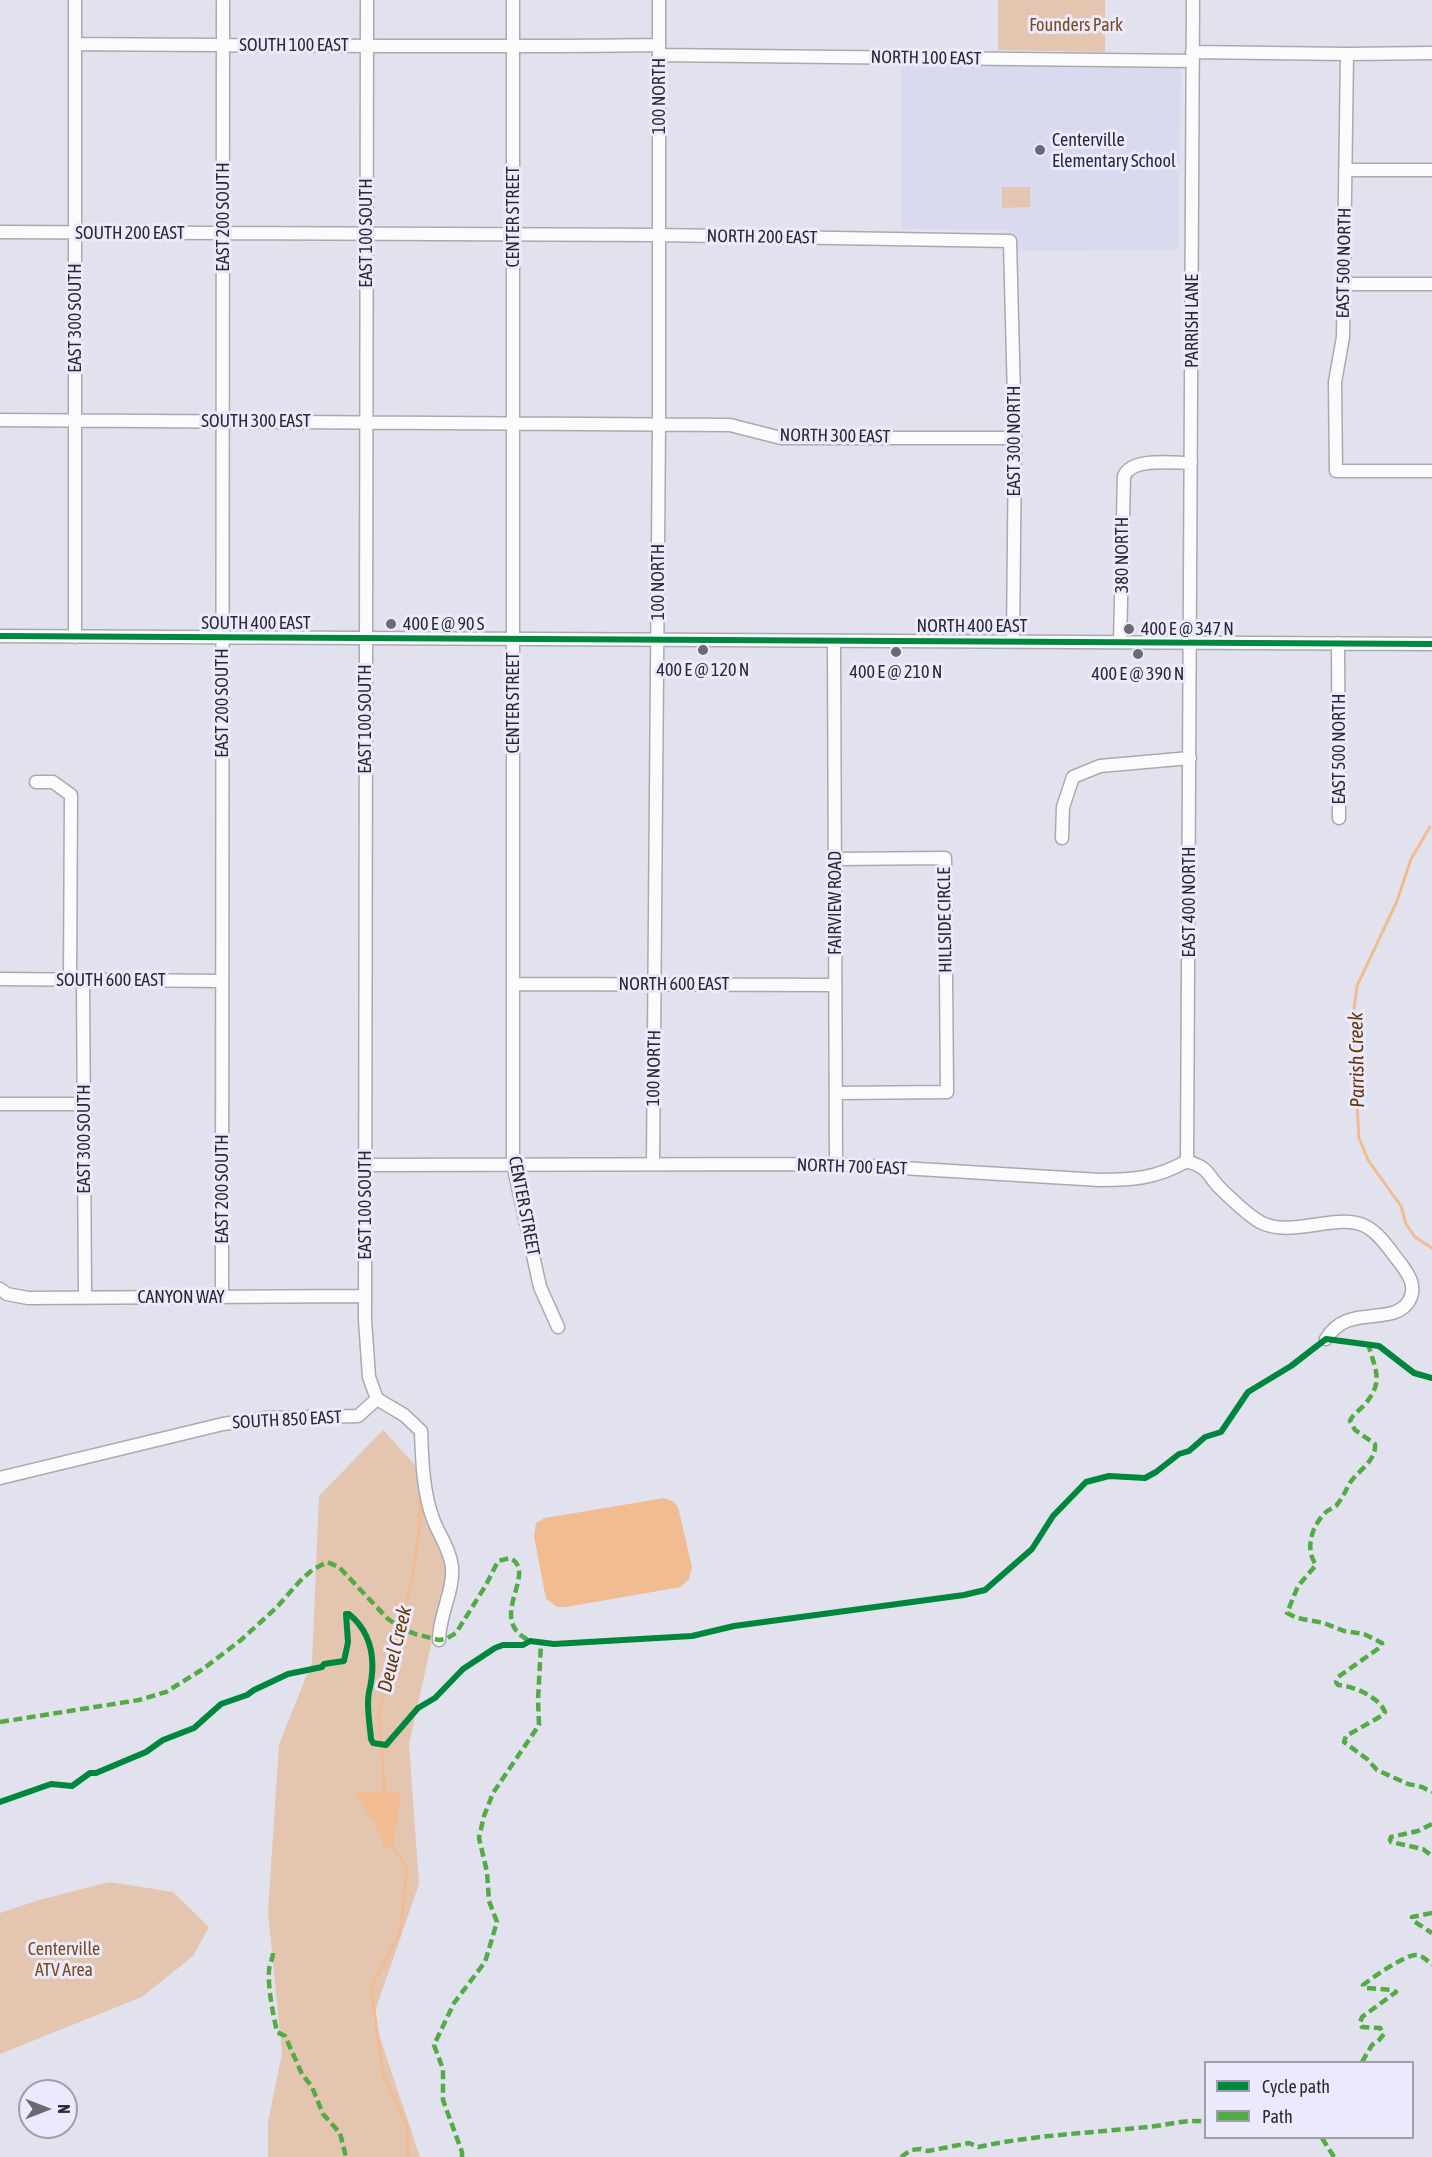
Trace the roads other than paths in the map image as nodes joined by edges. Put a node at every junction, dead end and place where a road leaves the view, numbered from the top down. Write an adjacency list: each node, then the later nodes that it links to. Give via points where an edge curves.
1 (75, 0): 7 (street, EAST 300 SOUTH)
2 (223, 0): 8 (street, EAST 200 SOUTH)
3 (367, 0): 9 (street, EAST 100 SOUTH)
4 (513, 0): 10 (street, CENTER STREET)
5 (659, 0): 11 (street, 100 NORTH)
6 (1193, 0): 14 (street, PARRISH LANE)
7 (75, 44): 8 (street, SOUTH 100 EAST); 18 (street, EAST 300 SOUTH)
8 (223, 45): 9 (street, SOUTH 100 EAST); 19 (street, EAST 200 SOUTH)
9 (366, 45): 10 (street, SOUTH 100 EAST); 20 (street, EAST 100 SOUTH)
10 (513, 48): 11 (street, NORTH 100 EAST); 21 (street, CENTER STREET)
11 (659, 50): 14 (street, NORTH 100 EAST); 22 (street, 100 NORTH)
12 (1432, 53): 13 (street, NORTH 100 EAST)
13 (1347, 54): 14 (street, NORTH 100 EAST); 15 (street, EAST 500 NORTH)
14 (1192, 56): 33 (street, PARRISH LANE)
15 (1346, 170): 16 (street); 24 (street, EAST 500 NORTH)
16 (1432, 170)
17 (0, 232): 18 (street, SOUTH 200 EAST)
18 (75, 233): 19 (street, SOUTH 200 EAST); 27 (street, EAST 300 SOUTH)
19 (223, 233): 20 (street, SOUTH 200 EAST); 28 (street, EAST 200 SOUTH)
20 (366, 234): 21 (street, SOUTH 200 EAST); 29 (street, EAST 100 SOUTH)
21 (513, 235): 22 (street, NORTH 200 EAST); 30 (street, CENTER STREET)
22 (658, 235): 23 (street, NORTH 200 EAST); 31 (street, 100 NORTH)
23 (1010, 241): 32 (street, EAST 300 NORTH)
24 (1344, 284): 25 (street); 34 (street, EAST 500 NORTH, via 1343,337 1335,382 1336,471)
25 (1432, 284)
26 (0, 420): 27 (street, SOUTH 300 EAST)
27 (75, 420): 28 (street, SOUTH 300 EAST); 36 (street, EAST 300 SOUTH)
28 (223, 421): 29 (street, SOUTH 300 EAST); 37 (street, EAST 200 SOUTH)
29 (366, 422): 30 (street, SOUTH 300 EAST); 38 (street, EAST 100 SOUTH)
30 (513, 422): 31 (street, NORTH 300 EAST); 39 (street, CENTER STREET)
31 (659, 424): 32 (street, NORTH 300 EAST, via 730,425 781,438); 40 (street, 100 NORTH)
32 (1015, 438): 42 (street, EAST 300 NORTH)
33 (1191, 463): 43 (street, 380 NORTH, via 1144,463 1129,468 1124,476); 44 (street, PARRISH LANE)
34 (1432, 471)
35 (0, 636): 36 (street, SOUTH 400 EAST)
36 (75, 637): 37 (street, SOUTH 400 EAST)
37 (222, 638): 38 (street, SOUTH 400 EAST); 54 (street, EAST 200 SOUTH)
38 (366, 638): 39 (street, SOUTH 400 EAST); 65 (street, EAST 100 SOUTH)
39 (513, 639): 40 (street, NORTH 400 EAST); 55 (street, CENTER STREET)
40 (658, 639): 41 (street, NORTH 400 EAST); 56 (street, 100 NORTH)
41 (834, 641): 42 (street, NORTH 400 EAST); 51 (street, FAIRVIEW ROAD)
42 (1013, 641): 43 (street, NORTH 400 EAST)
43 (1120, 642): 44 (street, NORTH 400 EAST)
44 (1190, 643): 45 (street, NORTH 400 EAST); 47 (street, EAST 400 NORTH)
45 (1338, 643): 46 (street, NORTH 400 EAST); 49 (street, EAST 500 NORTH)
46 (1432, 644)
47 (1190, 758): 50 (street, via 1100,766 1073,777 1064,807); 61 (street, EAST 400 NORTH)
48 (36, 782): 53 (street, EAST 300 SOUTH, via 53,782 72,795)
49 (1339, 818)
50 (1062, 838)
51 (835, 859): 57 (street, FAIRVIEW ROAD); 58 (street, HILLSIDE CIRCLE, via 945,858 947,1092)
52 (0, 979): 53 (street, SOUTH 600 EAST)
53 (77, 980): 54 (street, SOUTH 600 EAST); 60 (street, EAST 300 SOUTH)
54 (222, 981): 68 (street, EAST 200 SOUTH)
55 (513, 984): 56 (street, NORTH 600 EAST); 63 (street, CENTER STREET)
56 (655, 984): 57 (street, NORTH 600 EAST); 62 (street, 100 NORTH)
57 (835, 985): 58 (street, FAIRVIEW ROAD)
58 (836, 1093): 64 (street, FAIRVIEW ROAD)
59 (0, 1104): 60 (street)
60 (84, 1104): 69 (street, EAST 300 SOUTH)
61 (1187, 1161): 64 (street, NORTH 700 EAST, via 1134,1180); 71 (street, via 1205,1170 1236,1203 1269,1225 1284,1228 1352,1222 1367,1227 1409,1275 1412,1295 1401,1309 1341,1322)
62 (653, 1163): 63 (street, NORTH 700 EAST); 64 (street, NORTH 700 EAST)
63 (513, 1164): 65 (street, NORTH 700 EAST); 70 (street, CENTER STREET, via 540,1287)
64 (836, 1164)
65 (365, 1165): 67 (street, EAST 100 SOUTH)
66 (0, 1289): 69 (street, CANYON WAY, via 28,1298)
67 (365, 1296): 68 (street, CANYON WAY); 72 (street, EAST 100 SOUTH, via 369,1377)
68 (222, 1297): 69 (street, CANYON WAY)
69 (85, 1298)
70 (558, 1327)
71 (1326, 1339)
72 (377, 1399): 73 (street, SOUTH 850 EAST, via 358,1416 266,1418 223,1424); 74 (street, via 421,1431 424,1478 433,1518 452,1569 439,1625)
73 (0, 1478)
74 (440, 1640)

